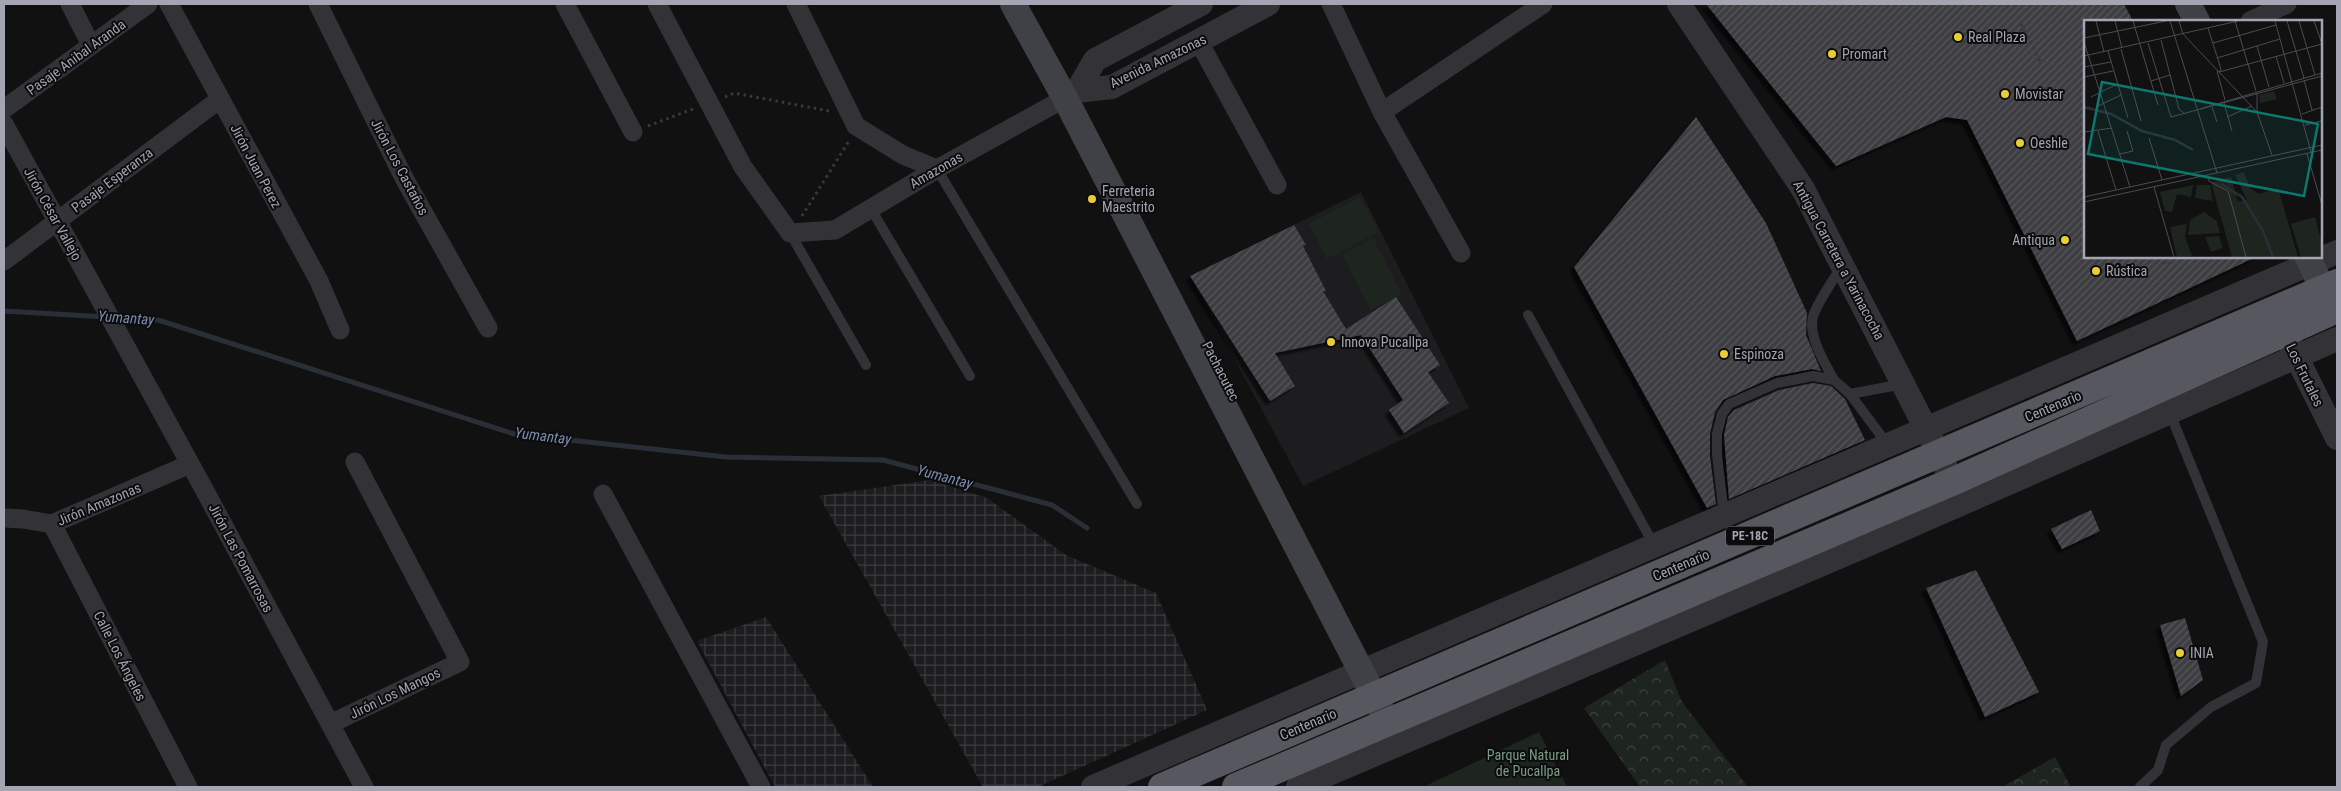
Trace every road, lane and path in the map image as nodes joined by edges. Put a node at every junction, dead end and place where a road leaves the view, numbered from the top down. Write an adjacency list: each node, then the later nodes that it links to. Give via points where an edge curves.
1 (70, 4): 21 (street)
2 (148, 4): 21 (street, Pasaje Anibal Aranda)
3 (169, 4): 24 (street, Jirón Juan Perez)
4 (318, 4): 49 (street, Jirón Los Castaños, via 404,178)
5 (565, 4): 29 (street)
6 (656, 4): 25 (street)
7 (796, 4): 30 (street)
8 (1013, 4): 23 (main road, Pachacutec)
9 (1029, 4): 23 (main road, Pachacutec)
10 (1201, 4): 23 (street, Avenida Amazonas, via 1095,60)
11 (1268, 4): 20 (street, Avenida Amazonas)
12 (1331, 4): 27 (street)
13 (1543, 4): 27 (street)
14 (1679, 4): 44 (street, Antigua Carretera a Yarinacocha, via 1803,189)
15 (2188, 4): 17 (main road)
16 (2287, 4): 18 (street)
17 (2196, 20)
18 (2252, 20)
19 (2021, 24): 22 (path)
20 (1199, 42): 23 (street, Avenida Amazonas, via 1112,87); 32 (street)
21 (91, 45): 26 (street, Pasaje Anibal Aranda)
22 (2040, 62)
23 (1071, 95): 31 (street, Amazonas); 73 (main road, Pachacutec)
24 (220, 99): 34 (street, Pasaje Esperanza); 51 (street, Jirón Juan Perez, via 319,281)
25 (709, 103): 29 (path); 30 (path, via 734,93 832,112); 35 (street, via 742,167)
26 (4, 109)
27 (1382, 112): 37 (street)
28 (4, 124): 34 (street, Jirón César Vallejo)
29 (633, 132)
30 (853, 133): 31 (street); 35 (path)
31 (937, 169): 33 (street, Amazonas); 68 (lane)
32 (1277, 185)
33 (871, 209): 35 (street, Amazonas, via 835,230); 55 (lane)
34 (57, 220): 42 (street, Pasaje Esperanza); 50 (street, Jirón César Vallejo)
35 (790, 233): 54 (lane)
36 (2337, 252): 38 (street)
37 (1461, 254)
38 (2321, 257)
39 (2161, 258): 45 (path)
40 (2167, 258): 43 (path)
41 (2309, 260): 46 (main road); 60 (street)
42 (4, 261)
43 (2170, 263)
44 (1842, 265): 56 (lane, via 1813,316 1812,325 1824,363); 57 (street, Antigua Carretera a Yarinacocha)
45 (2165, 265)
46 (2333, 298): 48 (highway, Centenario / PE-18C)
47 (1528, 315): 72 (lane)
48 (2279, 322): 53 (street, Los Frutales); 59 (highway, Centenario / PE-18C); 63 (highway, Centenario / PE-18C)
49 (488, 328)
50 (117, 330): 65 (street, Jirón Las Pomarrosas)
51 (340, 330)
52 (2337, 339): 53 (street)
53 (2296, 358): 59 (street); 61 (street, Los Frutales)
54 (866, 365)
55 (970, 376)
56 (1834, 380): 58 (lane); 69 (lane, via 1813,376 1777,383 1729,404 1722,414 1717,434)
57 (1904, 384): 58 (lane); 60 (street, Antigua Carretera a Yarinacocha)
58 (1850, 394): 62 (lane)
59 (2165, 399): 66 (highway, Centenario / PE-18C); 84 (lane, via 2263,642 2256,683 2211,707 2166,744 2158,770)
60 (1926, 427): 62 (street); 63 (street, Antigua Carretera a Yarinacocha)
61 (2337, 438)
62 (1888, 445): 69 (street)
63 (1941, 455): 66 (street, Antigua Carretera a Yarinacocha); 74 (highway, Centenario / PE-18C)
64 (355, 462): 75 (street, Jirón Los Mangos, via 460,662)
65 (190, 464): 71 (street, Jirón Amazonas); 75 (street, Jirón Las Pomarrosas)
66 (1959, 492): 76 (highway, Centenario / PE-18C)
67 (603, 494): 80 (street)
68 (1137, 504)
69 (1724, 515): 72 (street)
70 (4, 518): 71 (street, Jirón Amazonas)
71 (52, 524): 79 (street, Calle Los Ángeles)
72 (1654, 545): 73 (street)
73 (1367, 668): 74 (main road, Pachacutec); 81 (street)
74 (1379, 693): 76 (main road, Pachacutec); 82 (highway, Centenario / PE-18C)
75 (330, 724): 78 (street, Jirón Las Pomarrosas)
76 (1399, 725): 77 (highway, Centenario / PE-18C)
77 (1298, 781): 83 (highway, Centenario / PE-18C)
78 (357, 785)
79 (188, 787)
80 (761, 787)
81 (1093, 787)
82 (1162, 787)
83 (1236, 787)
84 (2140, 787)

